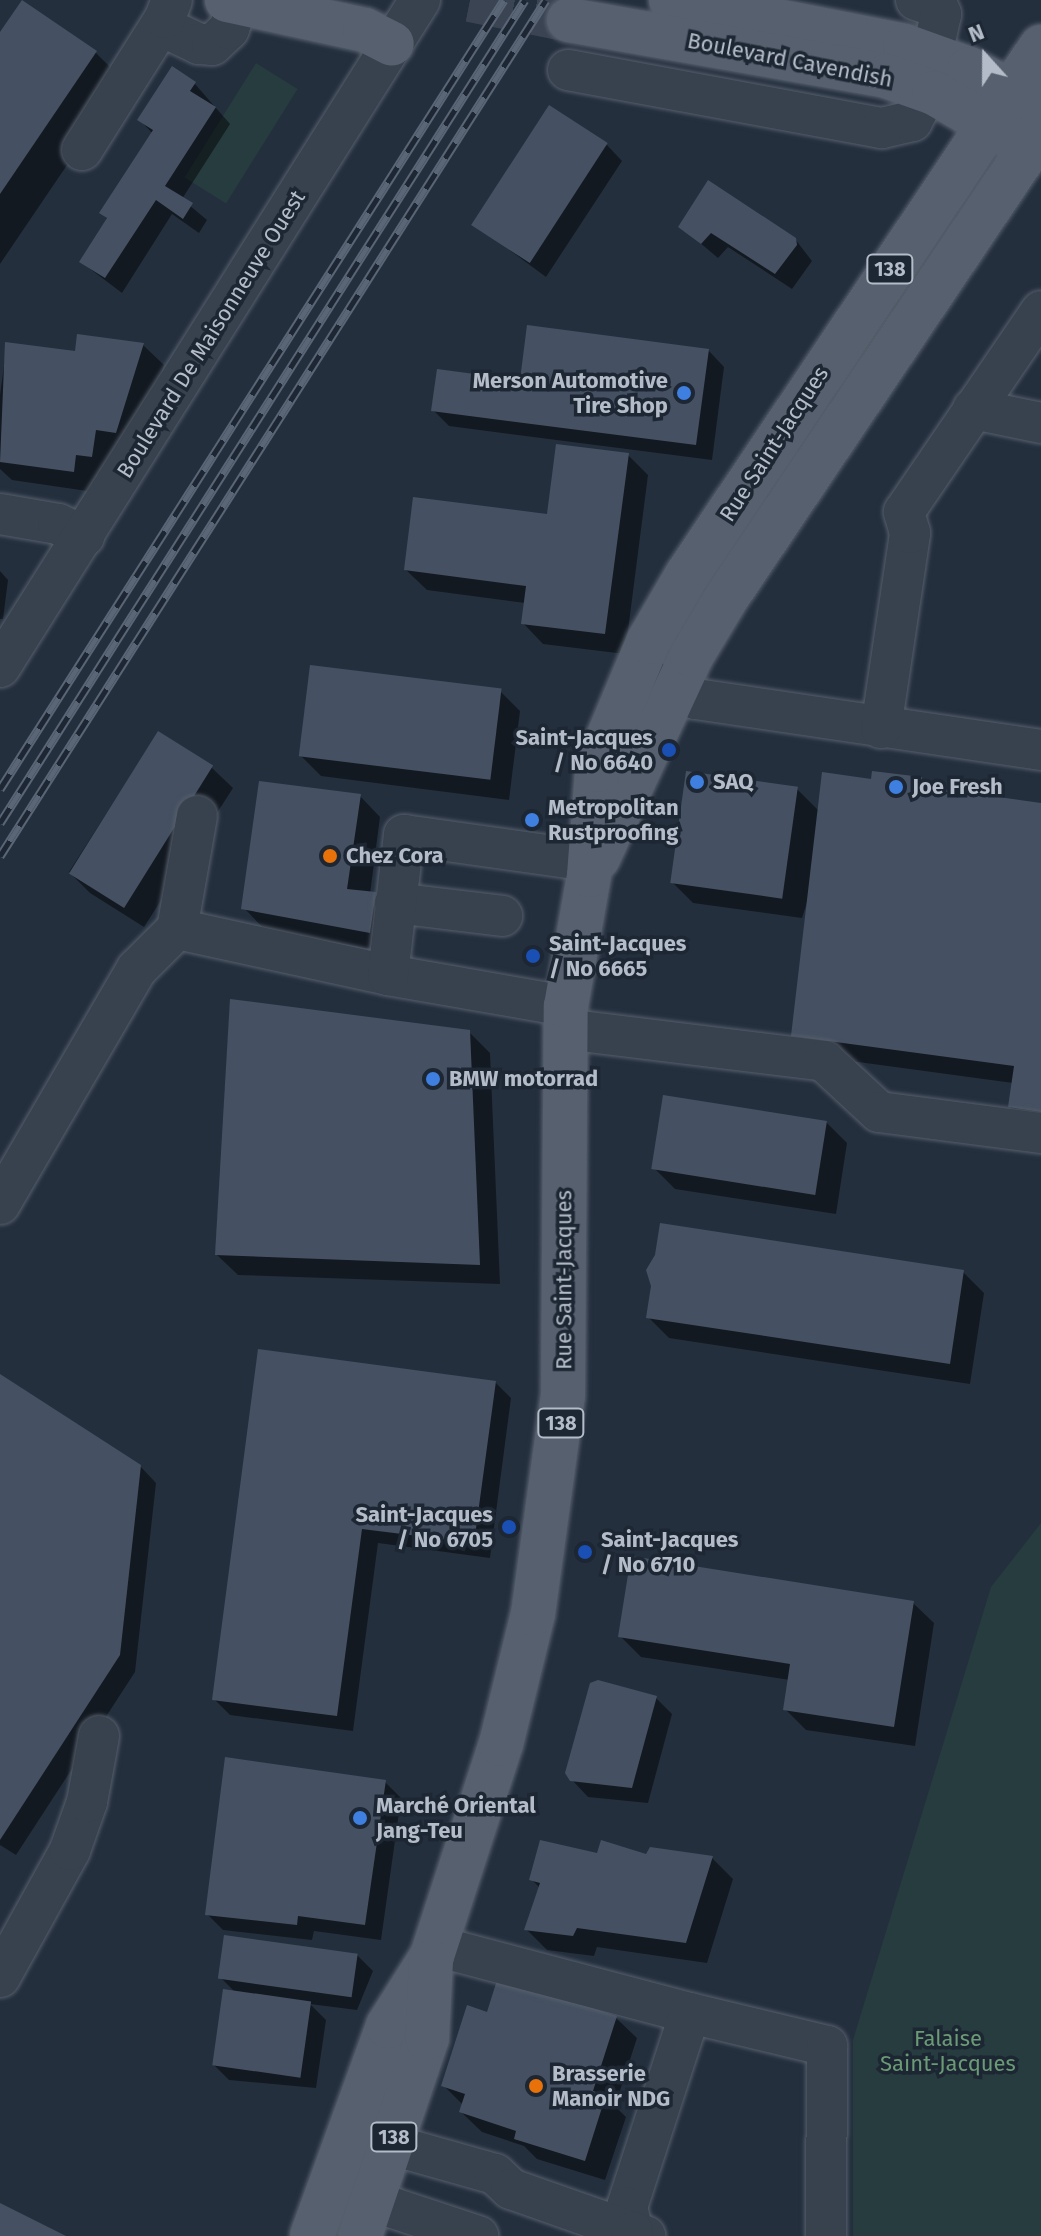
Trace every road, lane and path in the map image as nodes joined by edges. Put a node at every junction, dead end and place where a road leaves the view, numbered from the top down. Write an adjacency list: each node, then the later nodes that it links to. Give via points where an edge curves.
1 (671, 0): 9 (main road, Boulevard Cavendish, via 885,41)
2 (916, 0): 9 (street, via 938,7 941,14)
3 (232, 1): 4 (street, via 229,29 210,60); 6 (main road, via 365,30)
4 (166, 13): 11 (street)
5 (569, 20): 9 (main road, Boulevard Cavendish, via 833,65)
6 (407, 21): 16 (street, Boulevard De Maisonneuve Ouest)
7 (1041, 47): 10 (main road, Rue Saint-Jacques)
8 (568, 70): 9 (street, via 882,128 912,121)
9 (930, 73): 10 (main road, Boulevard Cavendish)
10 (1026, 127): 18 (main road, Rue Saint-Jacques / 138, via 687,575); 19 (main road, Rue Saint-Jacques / 138, via 756,550)
11 (82, 150)
12 (1041, 311): 13 (street)
13 (973, 409): 14 (street); 20 (street, via 904,512 910,533)
14 (1041, 423)
15 (0, 514): 16 (street, via 58,524)
16 (84, 536): 17 (street, Boulevard De Maisonneuve Ouest)
17 (0, 667)
18 (635, 673): 19 (street); 23 (main road, Rue Saint-Jacques / 138, via 597,770)
19 (674, 691): 20 (street); 23 (main road, Rue Saint-Jacques / 138)
20 (881, 728): 21 (street)
21 (1041, 750)
22 (197, 816): 26 (street)
23 (589, 868): 24 (street, via 404,835); 28 (main road, Rue Saint-Jacques / 138)
24 (395, 903): 25 (street); 27 (street)
25 (502, 916)
26 (177, 929): 27 (street); 30 (street, via 137,969)
27 (388, 975): 28 (street)
28 (566, 1018): 29 (street, via 824,1061 879,1112); 32 (main road, Rue Saint-Jacques / 138, via 565,1335 554,1488 510,1711)
29 (1041, 1133)
30 (0, 1204)
31 (99, 1736): 33 (street, via 87,1802 70,1850)
32 (434, 1951): 34 (street); 35 (main road, Rue Saint-Jacques / 138, via 427,2038)
33 (0, 1977)
34 (690, 2013): 37 (street, via 627,2207); 40 (street, via 827,2046)
35 (371, 2140): 36 (main road, Rue Saint-Jacques / 138); 37 (street, via 495,2174 511,2189); 38 (main road, Rue Saint-Jacques / 138)
36 (366, 2218): 39 (street)
37 (637, 2235)
38 (312, 2236)
39 (478, 2236)
40 (826, 2236)

